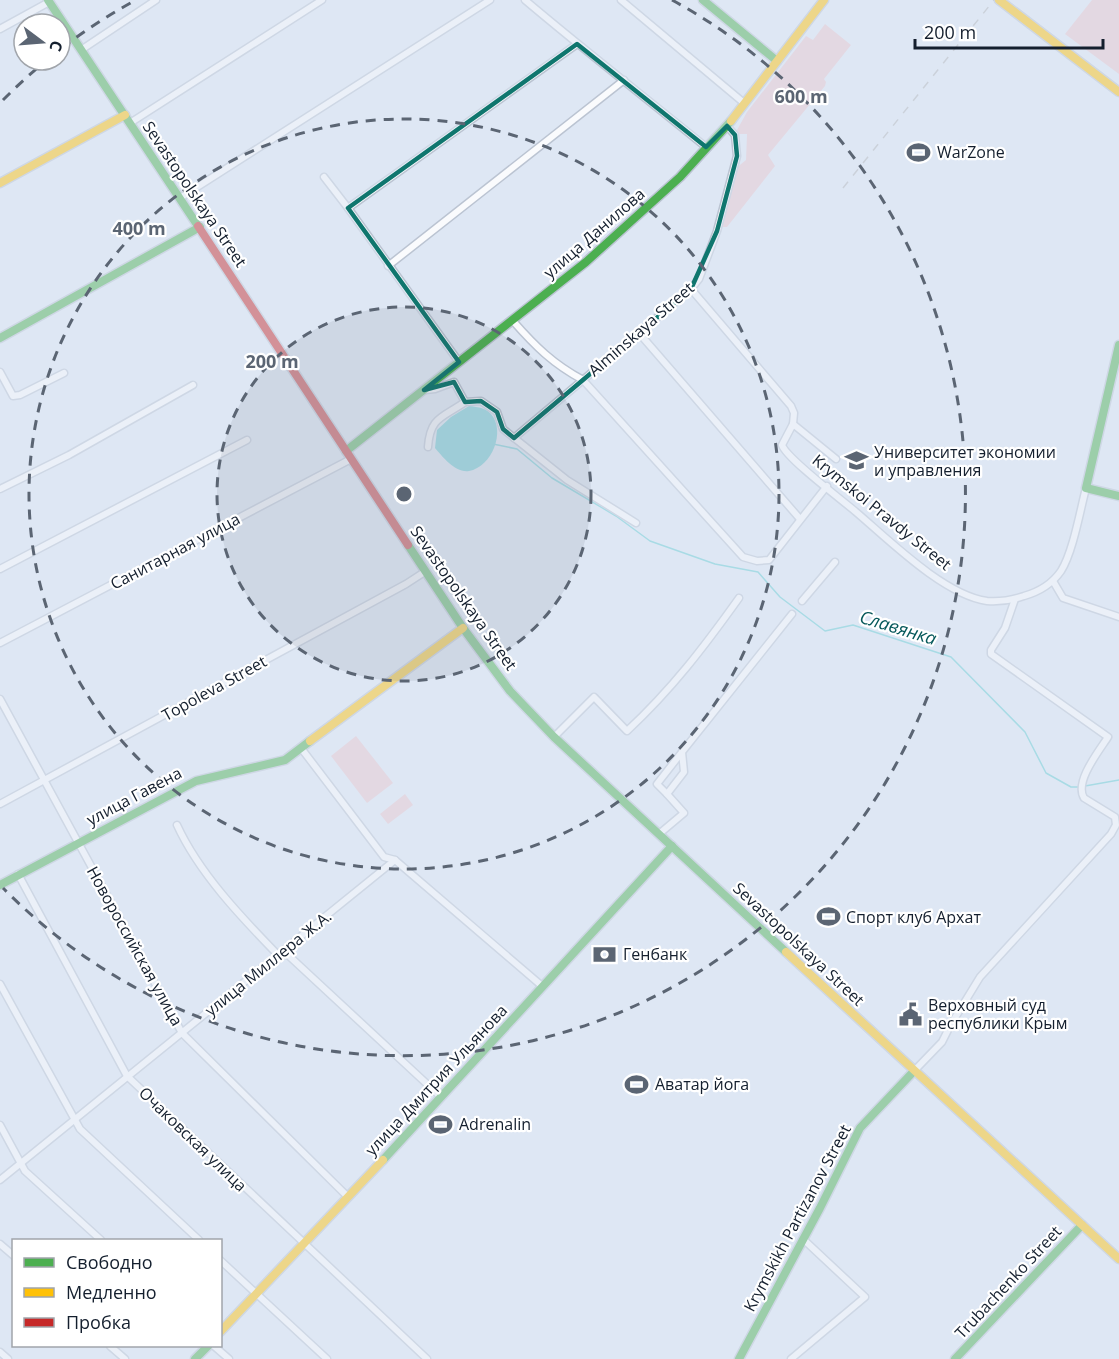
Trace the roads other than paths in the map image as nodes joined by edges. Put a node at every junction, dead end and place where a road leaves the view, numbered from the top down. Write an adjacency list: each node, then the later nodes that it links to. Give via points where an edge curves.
1 (156, 0): 12 (street)
2 (322, 0): 17 (street)
3 (490, 0): 22 (street)
4 (525, 0): 11 (street)
5 (621, 0): 16 (street)
6 (703, 0): 13 (main road)
7 (824, 0): 13 (main road, улица Данилова)
8 (999, 0): 15 (main road)
9 (49, 1): 10 (street); 12 (main road, Sevastopolskaya Street)
10 (0, 29)
11 (577, 44): 14 (street); 23 (street)
12 (81, 50): 17 (main road, Sevastopolskaya Street)
13 (777, 61): 16 (main road, улица Данилова)
14 (624, 80): 19 (street); 25 (street)
15 (1119, 92)
16 (744, 103): 18 (main road, улица Данилова)
17 (128, 119): 21 (main road); 22 (main road, Sevastopolskaya Street)
18 (727, 126): 19 (main road, улица Данилова); 26 (street, Alminskaya Street, via 735,135 737,156 717,231 699,279)
19 (706, 147): 27 (main road, улица Данилова, via 651,205)
20 (324, 177): 23 (street)
21 (0, 183)
22 (180, 198): 24 (main road, Sevastopolskaya Street)
23 (348, 208): 25 (street)
24 (200, 228): 29 (main road); 42 (main road, Sevastopolskaya Street)
25 (388, 266): 31 (street)
26 (691, 289): 28 (street, Alminskaya Street); 38 (street, via 791,406)
27 (513, 321): 31 (main road, улица Данилова); 34 (street, via 560,368)
28 (639, 333): 34 (street, Alminskaya Street); 48 (street)
29 (0, 338)
30 (1119, 345): 45 (main road)
31 (459, 362): 36 (main road, улица Данилова)
32 (0, 372): 33 (street, via 13,396)
33 (64, 373)
34 (583, 380): 39 (street, Alminskaya Street); 48 (street, via 743,557 769,560)
35 (194, 385): 46 (street)
36 (424, 390): 37 (street, via 454,382); 42 (main road, улица Данилова)
37 (465, 402): 39 (street, via 481,401 497,412 503,429); 41 (street, via 433,424)
38 (793, 424): 43 (street, Krymskoi Pravdy Street); 44 (street, Krymskoi Pravdy Street, via 783,450)
39 (514, 438): 49 (street, via 567,480)
40 (247, 440): 51 (street)
41 (428, 447)
42 (348, 455): 52 (main road, Sevastopolskaya Street); 60 (street, Санитарная улица)
43 (836, 459)
44 (827, 486): 48 (street); 55 (street, Krymskoi Pravdy Street, via 943,582 988,601)
45 (1086, 488): 47 (main road); 53 (street, via 1067,555)
46 (0, 489)
47 (1119, 496)
48 (800, 519)
49 (636, 524)
50 (835, 562): 56 (street)
51 (0, 568)
52 (426, 571): 59 (main road, Sevastopolskaya Street); 67 (street, Topoleva Street)
53 (1053, 581): 55 (street, Krymskoi Pravdy Street); 58 (street, via 1063,598)
54 (739, 598): 64 (street, via 660,700 627,730 594,698)
55 (1015, 599): 81 (street, via 991,654 1108,737 1084,776 1081,789 1084,798 1115,817 1116,825 980,977 942,1042)
56 (802, 601)
57 (792, 614): 66 (street)
58 (1119, 617)
59 (463, 628): 64 (main road, Sevastopolskaya Street, via 510,691); 65 (main road, улица Гавена)
60 (0, 643)
61 (0, 699): 62 (street, Новороссийская улица)
62 (8, 714): 63 (street); 67 (street, Новороссийская улица)
63 (0, 718)
64 (554, 737): 71 (main road, Sevastopolskaya Street)
65 (301, 748): 72 (main road, улица Гавена, via 285,760 196,781); 74 (street, via 384,856)
66 (682, 752): 68 (street, via 684,772); 68 (street, via 657,784)
67 (44, 781): 69 (street, Topoleva Street); 72 (street, Новороссийская улица)
68 (667, 794): 71 (street, via 684,813)
69 (0, 804)
70 (177, 825): 77 (street, via 188,848 244,920)
71 (659, 834): 73 (main road, Sevastopolskaya Street)
72 (78, 842): 75 (main road, улица Гавена); 80 (street, Новороссийская улица)
73 (672, 846): 79 (main road, улица Дмитрия Ульянова); 81 (main road, Sevastopolskaya Street)
74 (395, 860): 77 (street, улица Миллера Ж.А.); 79 (street)
75 (18, 874): 76 (main road, улица Гавена); 82 (street, Очаковская улица)
76 (0, 885)
77 (278, 955): 80 (street, улица Миллера Ж.А.); 83 (street, via 288,955)
78 (0, 984): 84 (street)
79 (542, 987): 83 (main road, улица Дмитрия Ульянова)
80 (182, 1033): 82 (street, улица Миллера Ж.А.); 88 (street, Новороссийская улица)
81 (914, 1071): 89 (main road, Sevastopolskaya Street); 92 (main road, Krymskikh Partizanov Street, via 861,1128)
82 (127, 1076): 84 (street, улица Миллера Ж.А.); 94 (street, Очаковская улица)
83 (441, 1097): 88 (main road, улица Дмитрия Ульянова)
84 (74, 1120): 86 (street, улица Миллера Ж.А.); 91 (street)
85 (0, 1125): 86 (street)
86 (21, 1164): 87 (street, улица Миллера Ж.А.); 90 (street)
87 (0, 1179)
88 (348, 1197): 94 (main road, улица Дмитрия Ульянова)
89 (1082, 1225): 96 (main road, Sevastopolskaya Street); 112 (main road, Trubachenko Street)
90 (100, 1239)
91 (198, 1239)
92 (803, 1239): 110 (main road, Krymskikh Partizanov Street); 111 (street, via 865,1297)
93 (0, 1244): 95 (street)
94 (304, 1245): 98 (main road, улица Дмитрия Ульянова); 109 (street, Очаковская улица)
95 (12, 1254)
96 (1119, 1259)
97 (222, 1262): 98 (street)
98 (256, 1294): 99 (main road, улица Дмитрия Ульянова); 108 (street)
99 (222, 1330)
100 (111, 1347): 105 (street)
101 (207, 1347): 106 (main road)
102 (215, 1347): 107 (street)
103 (0, 1352): 104 (street)
104 (8, 1359)
105 (125, 1359)
106 (195, 1359)
107 (229, 1359)
108 (327, 1359)
109 (427, 1359)
110 (739, 1359)
111 (791, 1359)
112 (955, 1359)

